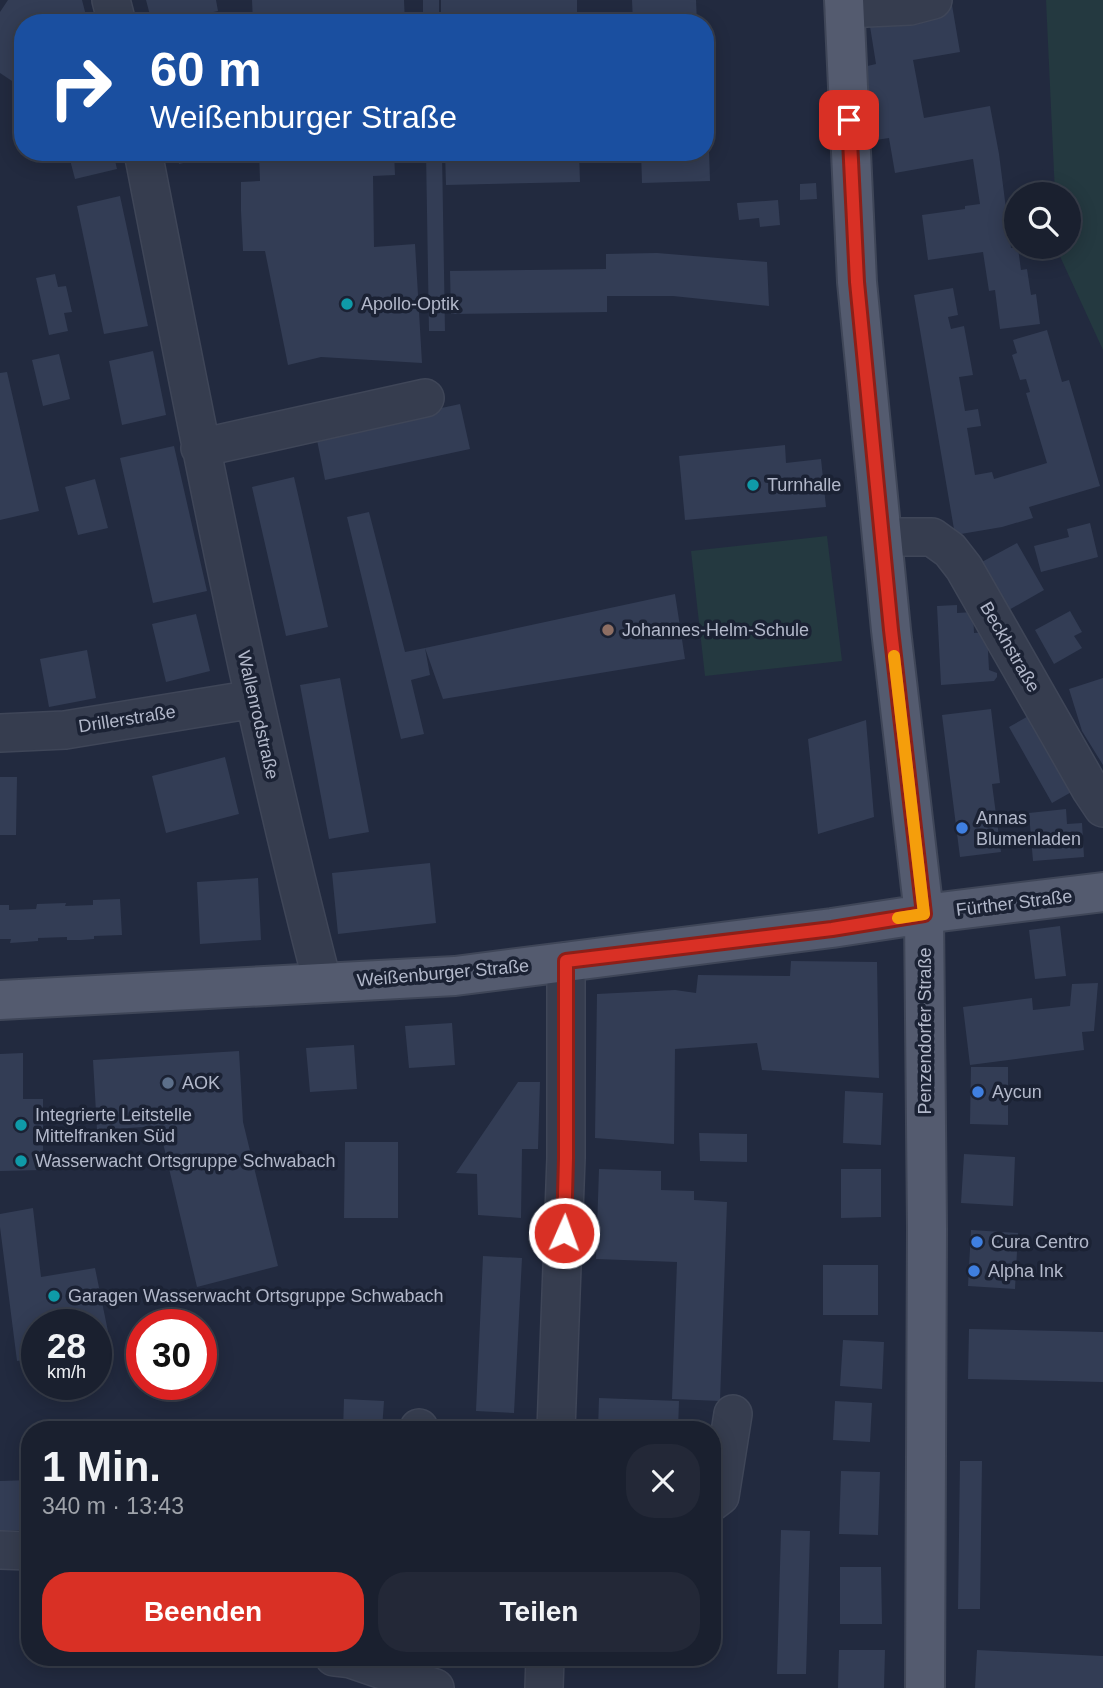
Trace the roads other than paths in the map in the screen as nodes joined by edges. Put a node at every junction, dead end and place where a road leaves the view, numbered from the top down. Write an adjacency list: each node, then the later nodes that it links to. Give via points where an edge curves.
1 (933, 0): 2 (street, via 910,6)
2 (844, 5): 6 (main road, Penzendorfer Straße, via 857,282)
3 (145, 161): 5 (street, Wallenrodstraße)
4 (425, 398): 5 (street)
5 (200, 448): 7 (street, Wallenrodstraße)
6 (883, 537): 9 (street, Beckhstraße, via 932,537 950,550); 11 (main road, Penzendorfer Straße)
7 (254, 699): 8 (street, Drillerstraße, via 65,730); 13 (street, Wallenrodstraße)
8 (0, 733)
9 (1103, 808)
10 (1103, 892): 11 (main road, Fürther Straße)
11 (924, 914): 12 (main road, Weißenburger Straße); 24 (main road, Penzendorfer Straße)
12 (566, 961): 13 (main road, Weißenburger Straße, via 455,976); 16 (street, via 566,1158)
13 (322, 981): 14 (main road, Weißenburger Straße)
14 (0, 1000)
15 (733, 1414): 17 (street)
16 (556, 1421)
17 (721, 1490)
18 (0, 1550): 19 (street)
19 (21, 1551)
20 (381, 1666): 22 (street)
21 (545, 1666): 23 (street)
22 (424, 1676)
23 (544, 1688)
24 (925, 1688)

